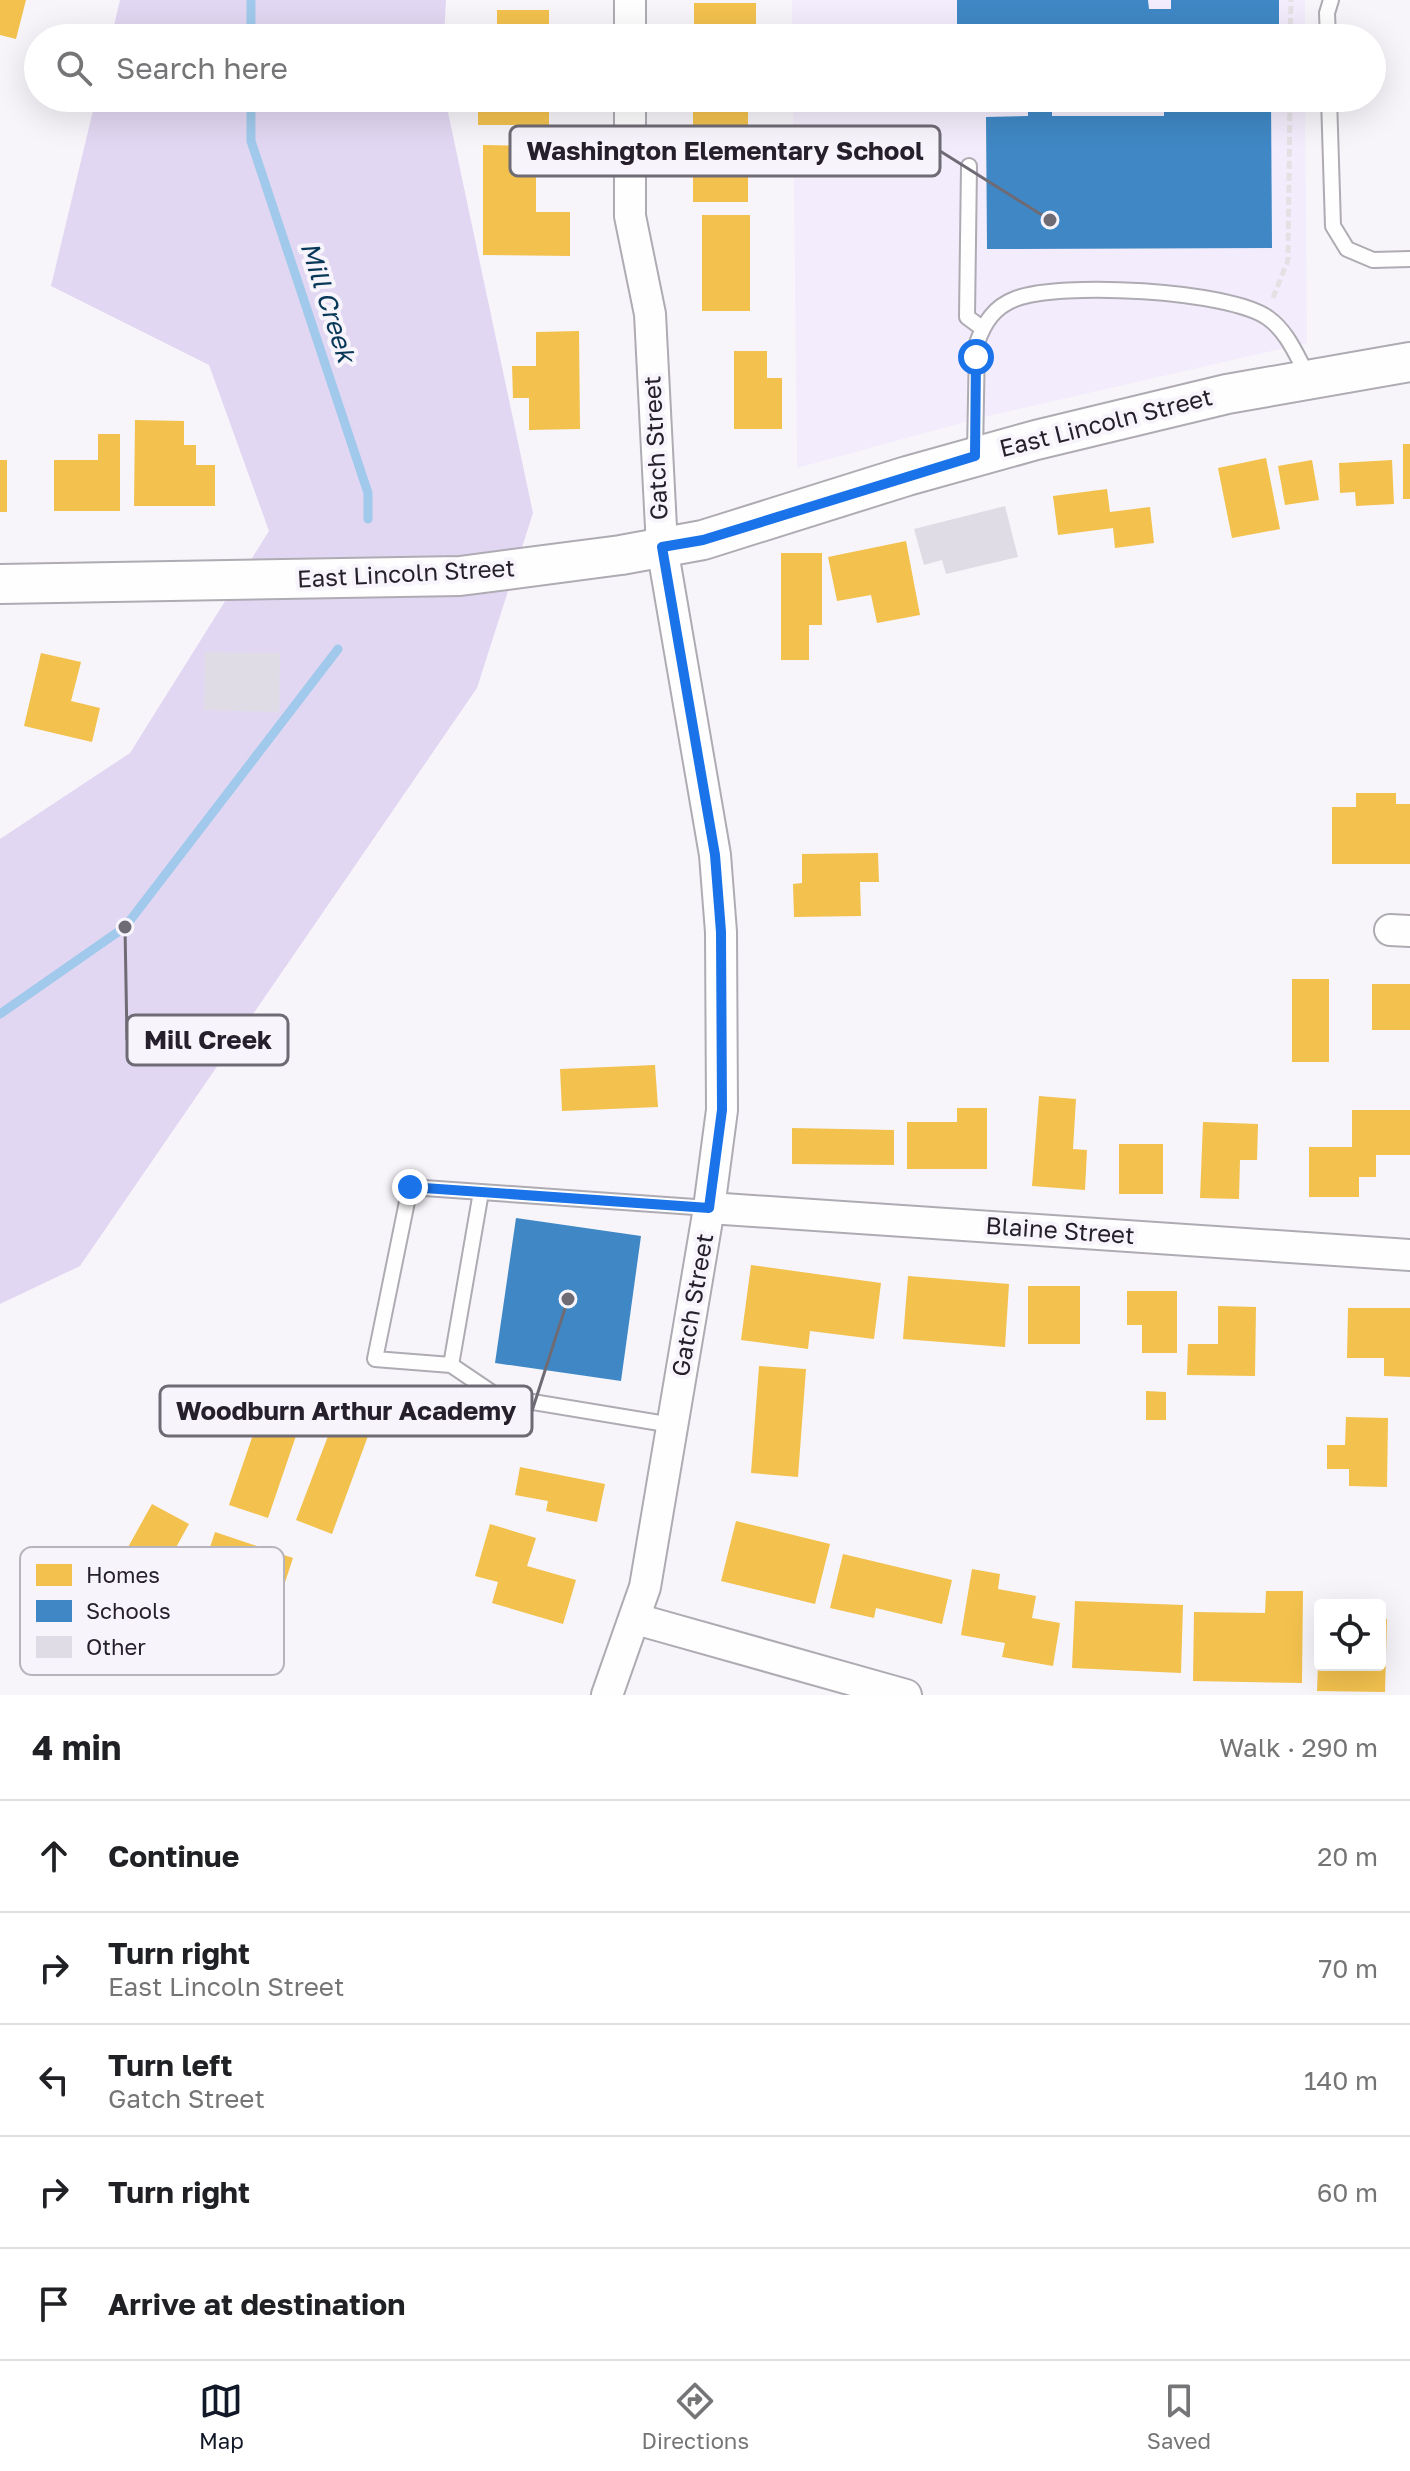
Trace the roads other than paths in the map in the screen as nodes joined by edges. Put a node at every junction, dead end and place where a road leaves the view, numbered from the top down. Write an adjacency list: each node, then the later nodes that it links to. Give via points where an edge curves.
1 (630, 0): 3 (street)
2 (1331, 0): 4 (lane)
3 (630, 24)
4 (1327, 24)
5 (630, 112): 13 (street, Gatch Street, via 630,216 650,314)
6 (1329, 112): 8 (lane, via 1333,226 1347,249 1373,260)
7 (969, 166): 9 (lane, via 967,317)
8 (1410, 259)
9 (982, 328): 11 (lane, via 995,309 1045,292 1163,292 1232,302 1266,316 1282,330); 12 (lane, via 977,343)
10 (1410, 362): 11 (street, East Lincoln Street)
11 (1309, 378): 12 (street, East Lincoln Street)
12 (975, 456): 13 (street, East Lincoln Street, via 703,540)
13 (662, 547): 14 (street, East Lincoln Street, via 460,576); 16 (street, Gatch Street, via 715,855 721,932 722,1110)
14 (0, 584)
15 (481, 1192): 16 (lane); 18 (lane); 18 (lane, via 410,1187 375,1359)
16 (709, 1208): 17 (street, Blaine Street); 19 (street, Gatch Street)
17 (1410, 1255)
18 (451, 1365): 19 (lane, via 497,1396)
19 (672, 1425): 20 (street, Gatch Street)
20 (636, 1619): 21 (street, Gatch Street); 22 (street)
21 (607, 1695)
22 (906, 1695)

